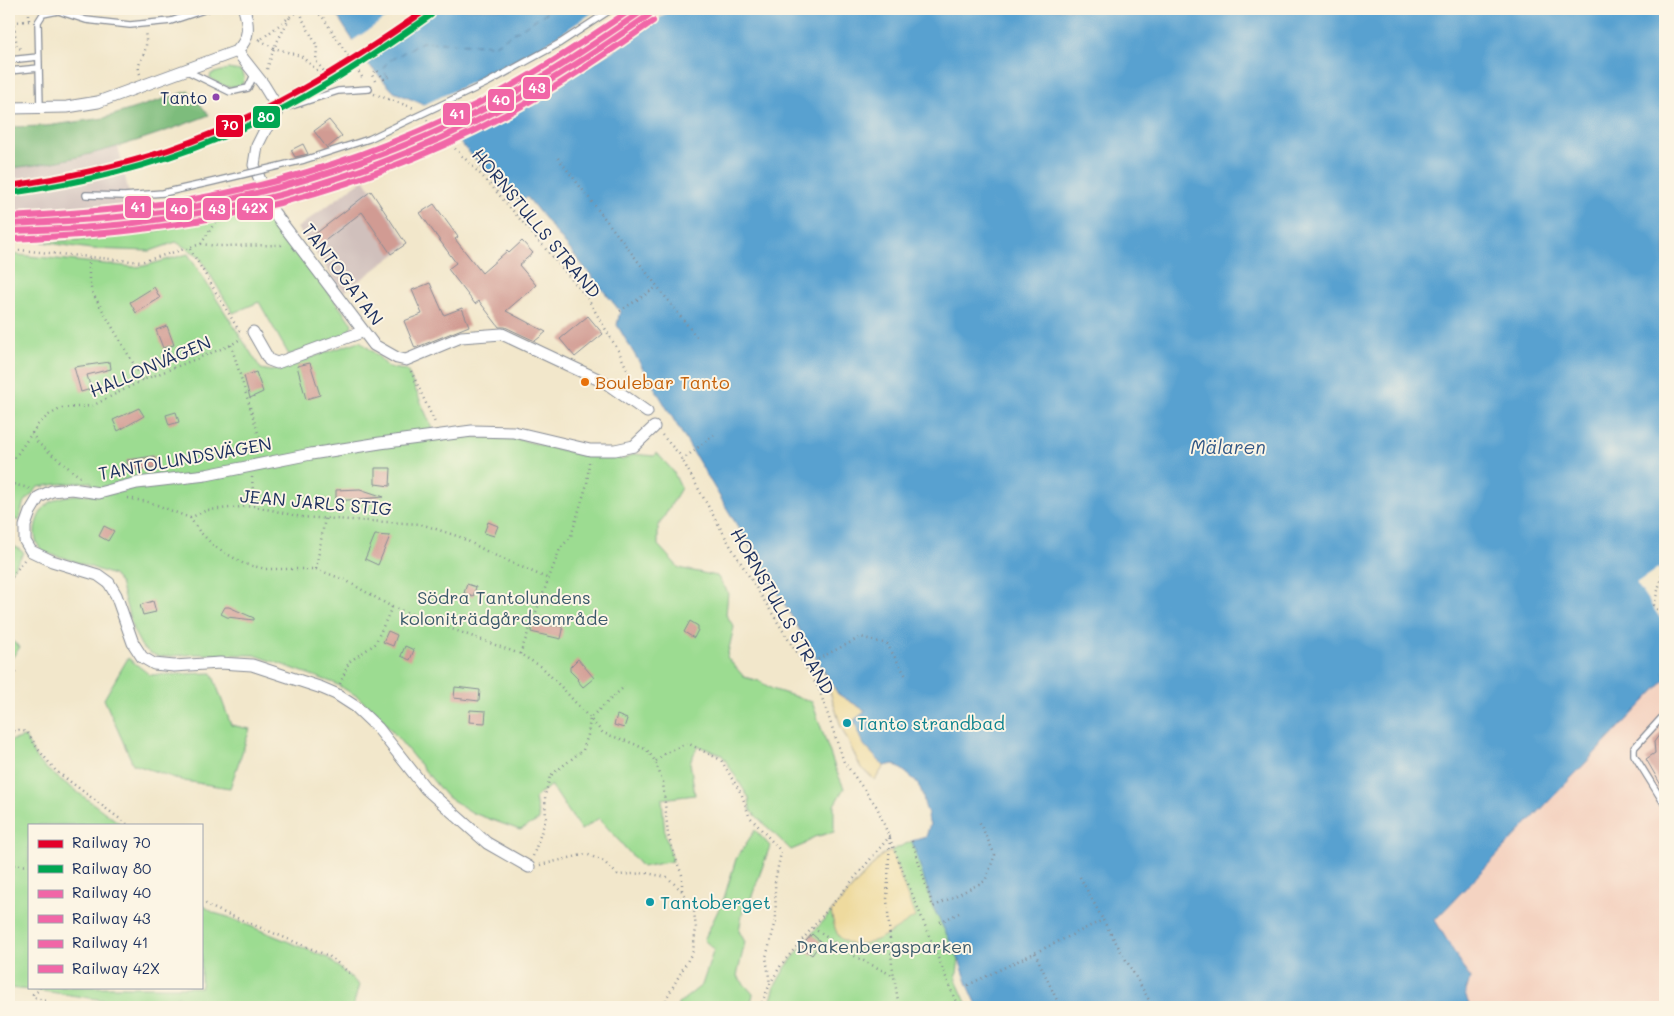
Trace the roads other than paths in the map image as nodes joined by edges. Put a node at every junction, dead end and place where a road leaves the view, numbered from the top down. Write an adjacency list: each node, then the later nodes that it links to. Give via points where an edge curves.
1 (207, 9): 5 (lane, via 171,21 130,25 86,20 58,11 43,14 38,22)
2 (244, 9): 4 (street, via 248,36)
3 (612, 9): 15 (lane, bridge, via 560,43 487,83 369,139 304,160 163,193)
4 (237, 51): 8 (street); 10 (street)
5 (38, 57): 6 (lane); 7 (lane)
6 (9, 60)
7 (39, 68): 9 (lane); 13 (lane)
8 (185, 70): 10 (lane, via 230,92 248,88); 13 (street, via 98,102)
9 (9, 71)
10 (252, 71): 14 (street)
11 (369, 90): 14 (lane, via 338,90)
12 (9, 108): 13 (street)
13 (40, 108)
14 (279, 110): 16 (street, TANTOGATAN, via 257,146 254,165 272,210)
15 (86, 196)
16 (362, 332): 17 (street, via 277,363 269,360); 18 (street, TANTOGATAN, via 374,345 406,360 461,337 502,334 606,383)
17 (248, 335)
18 (647, 412): 19 (lane)
19 (654, 427): 22 (street, TANTOLUNDSVÄGEN, via 634,446 615,450 590,450 514,432 472,431 363,446 206,475 137,483 99,493 72,489 52,491 40,497 25,526 25,541 31,551 98,575 108,583 116,595 133,643 142,656 154,664 174,666 252,665 322,688 356,706 378,728 426,789 487,843)
20 (1665, 714): 21 (lane, via 1634,748 1634,755)
21 (1665, 805)
22 (529, 867)

